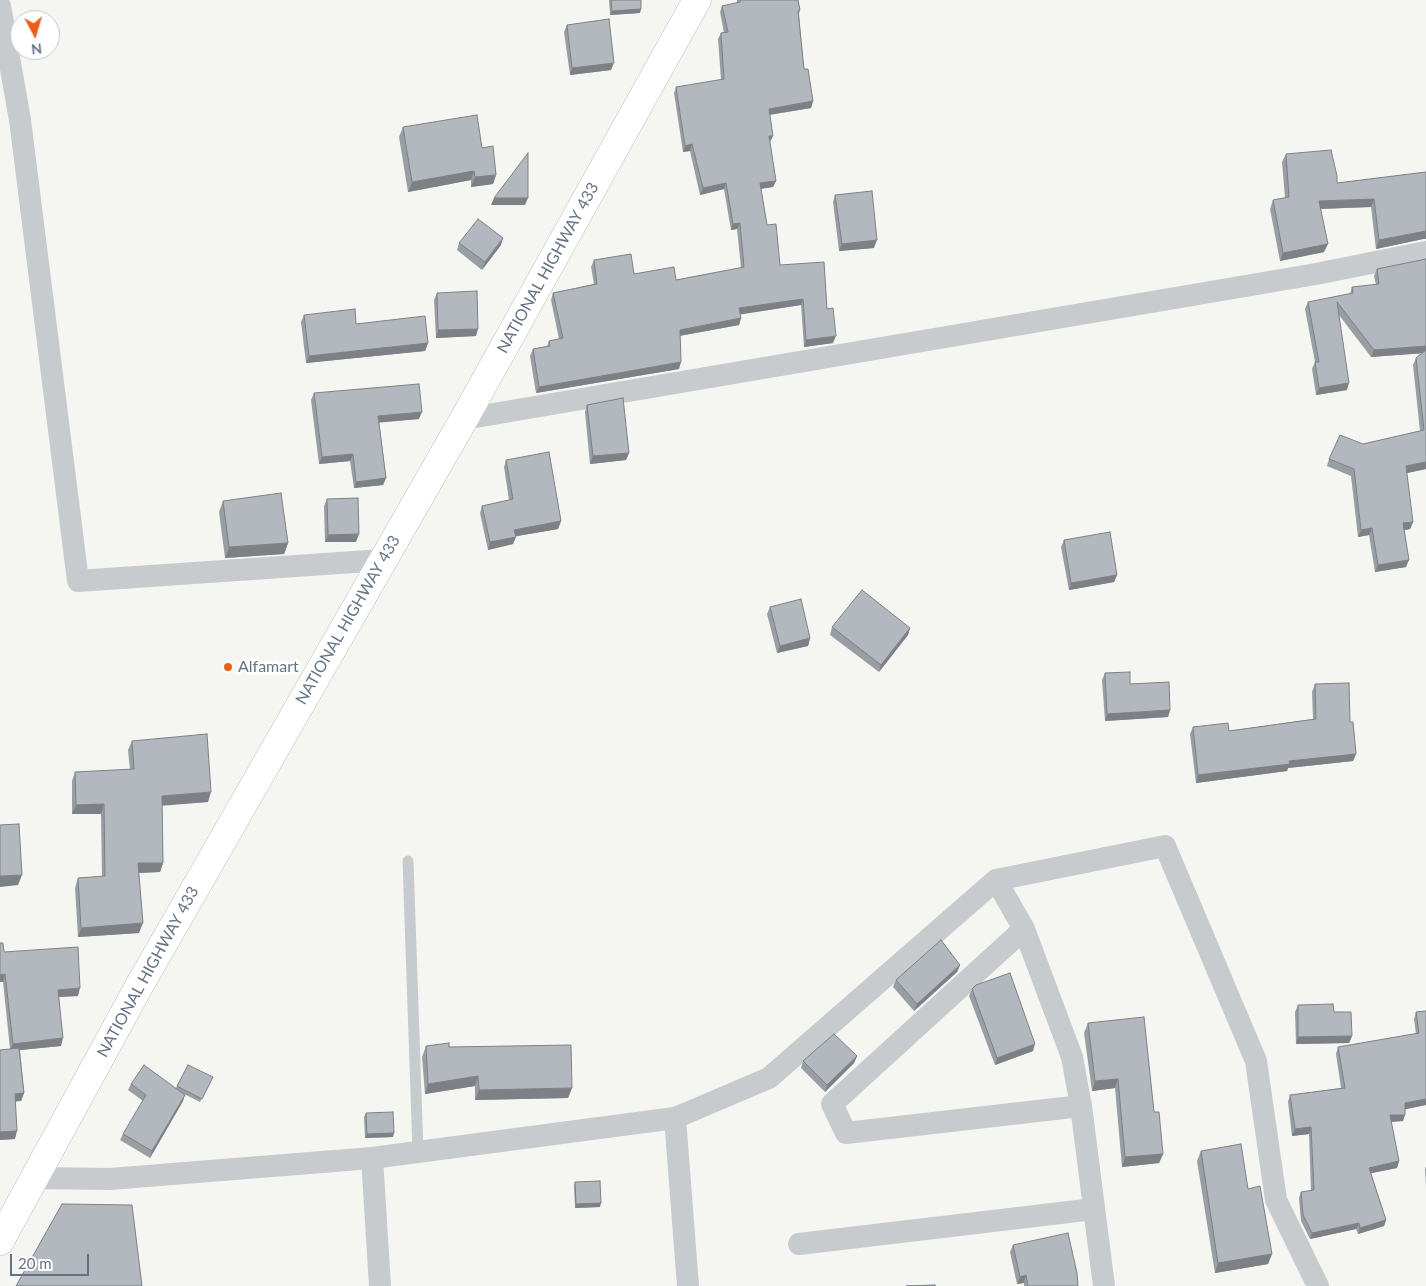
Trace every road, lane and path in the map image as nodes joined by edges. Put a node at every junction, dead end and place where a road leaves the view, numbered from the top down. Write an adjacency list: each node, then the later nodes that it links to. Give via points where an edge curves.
1 (697, 0): 4 (main road, NATIONAL HIGHWAY 433)
2 (0, 6): 5 (street, via 20,120 78,581)
3 (1426, 252): 4 (street, via 1316,274)
4 (464, 419): 5 (main road, NATIONAL HIGHWAY 433)
5 (383, 560): 13 (main road, NATIONAL HIGHWAY 433, via 138,988)
6 (408, 862): 11 (lane)
7 (996, 880): 8 (street); 10 (street, via 769,1078); 20 (street, via 1165,846 1256,1061 1276,1200)
8 (1024, 929): 9 (street, via 1072,1057); 9 (street, via 832,1104 846,1134)
9 (1081, 1106): 14 (street)
10 (675, 1118): 11 (street); 18 (street)
11 (418, 1152): 12 (street)
12 (372, 1158): 13 (street, via 110,1179); 17 (street)
13 (34, 1178): 15 (main road, NATIONAL HIGHWAY 433)
14 (1094, 1209): 16 (street); 19 (street)
15 (0, 1241)
16 (800, 1244)
17 (380, 1286)
18 (688, 1286)
19 (1104, 1286)
20 (1318, 1286)

